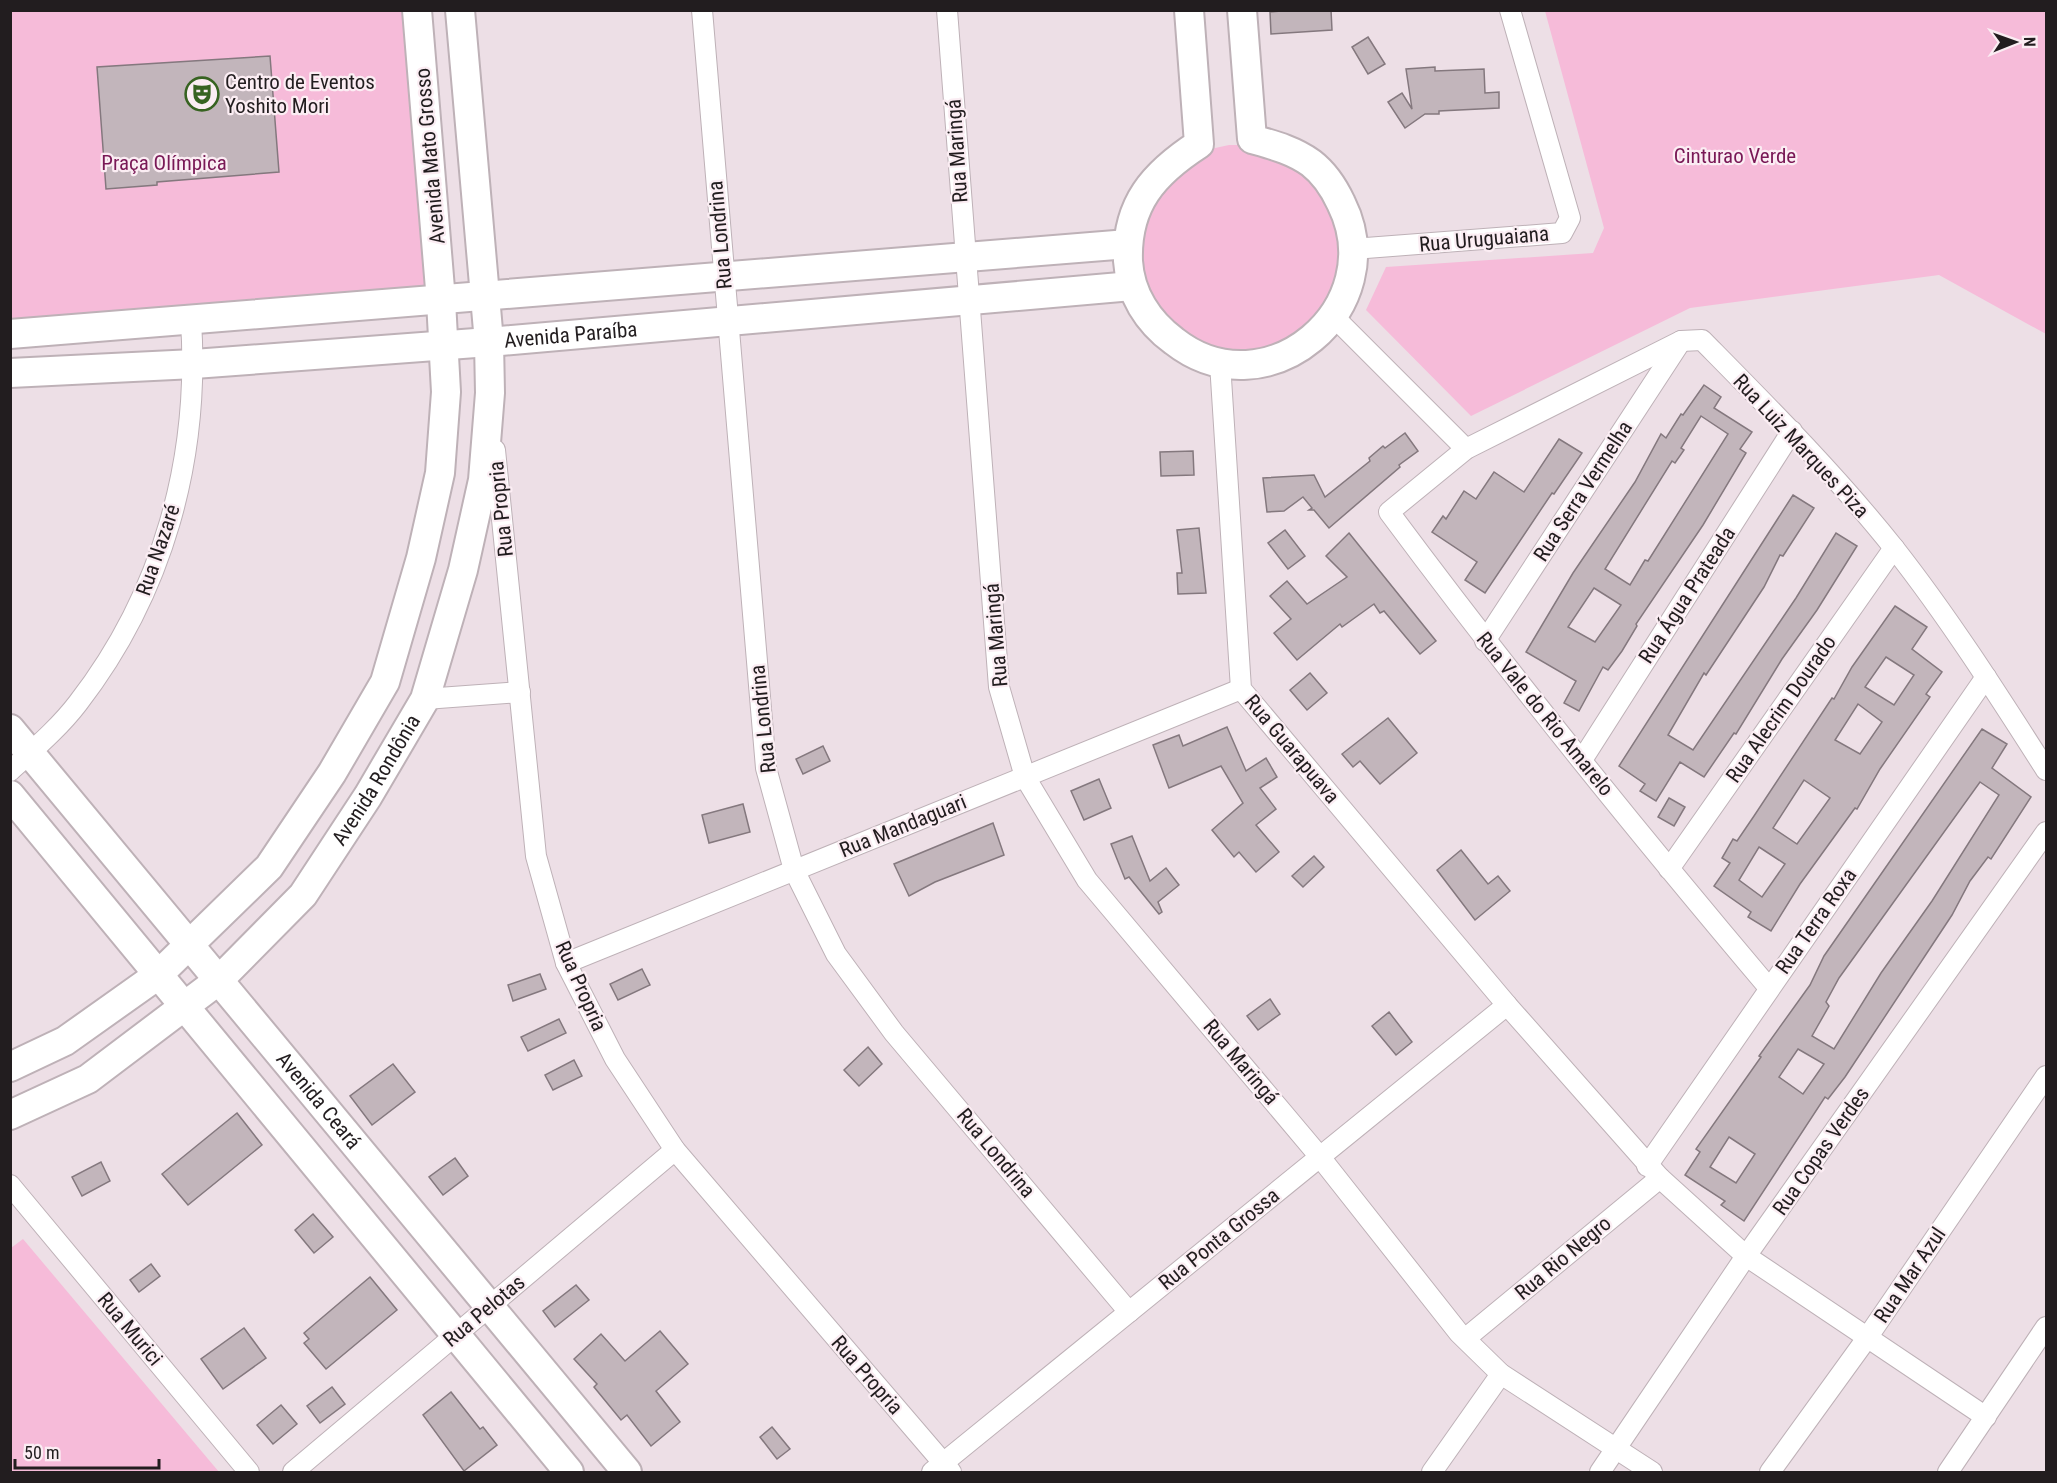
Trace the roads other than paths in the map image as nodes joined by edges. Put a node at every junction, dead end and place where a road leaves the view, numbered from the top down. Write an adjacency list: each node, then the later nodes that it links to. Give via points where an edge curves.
1 (417, 10): 15 (street, Avenida Mato Grosso)
2 (460, 10): 13 (street, Avenida Mato Grosso)
3 (702, 10): 11 (street, Rua Londrina)
4 (947, 10): 10 (street, Rua Maringá)
5 (1189, 10): 8 (street, via 1199,144 1173,160 1150,183 1135,212)
6 (1242, 10): 9 (street, via 1252,139 1294,153 1325,177 1346,211)
7 (1510, 10): 9 (street, Rua Uruguaiana, via 1570,218 1562,233)
8 (1128, 244): 10 (street); 12 (street)
9 (1353, 249): 16 (street, via 1347,288)
10 (966, 257): 11 (street); 14 (street, Rua Maringá)
11 (723, 277): 13 (street); 18 (street, Rua Londrina)
12 (1132, 286): 14 (street, Avenida Paraíba); 23 (street, via 1156,328 1187,352)
13 (485, 297): 15 (street); 21 (street, Avenida Rondônia)
14 (969, 299): 18 (street, Avenida Paraíba); 39 (street, Rua Maringá, via 999,687)
15 (441, 301): 17 (street); 22 (street, Avenida Rondônia)
16 (1333, 316): 23 (street, via 1316,336 1282,357 1241,365); 28 (street)
17 (191, 321): 19 (street); 24 (street, Rua Nazaré)
18 (727, 323): 21 (street, Avenida Paraíba); 43 (street, Rua Londrina, via 766,768)
19 (10, 334)
20 (1681, 341): 27 (street, Rua Luiz Marques Piza, via 1702,340); 28 (street); 30 (street, Rua Serra Vermelha)
21 (489, 342): 22 (street, Avenida Paraíba); 26 (street, Avenida Rondônia)
22 (444, 345): 24 (street, Avenida Paraíba); 44 (street, Avenida Rondônia, via 446,392 440,473 421,558 385,682 332,773 269,867)
23 (1220, 363): 32 (street, Rua Guarapuava)
24 (194, 364): 25 (street, Avenida Paraíba); 37 (street, Rua Nazaré, via 189,436 173,512 150,584 116,647 77,704)
25 (10, 373)
26 (489, 393): 33 (street, Rua Propria); 34 (street, Avenida Rondônia, via 483,480 463,570)
27 (1792, 431): 29 (street, Rua Luiz Marques Piza); 36 (street, Rua Água Prateada)
28 (1466, 449): 30 (street, Rua Vale do Rio Amarelo, via 1389,512)
29 (1894, 548): 31 (street, Rua Luiz Marques Piza); 42 (street, Rua Alecrim Dourado)
30 (1485, 641): 36 (street, Rua Vale do Rio Amarelo)
31 (1986, 677): 38 (street, Rua Luiz Marques Piza); 48 (street, Rua Terra Roxa)
32 (1241, 689): 39 (street, Rua Mandaguari); 49 (street, Rua Guarapuava)
33 (520, 692): 34 (street); 45 (street, Rua Propria, via 536,856)
34 (425, 699): 47 (street, Avenida Rondônia, via 303,895)
35 (10, 729): 37 (street, Avenida Ceará)
36 (1582, 760): 42 (street, Rua Vale do Rio Amarelo)
37 (21, 762): 44 (street, Avenida Ceará)
38 (2046, 770)
39 (1025, 777): 43 (street, Rua Mandaguari); 55 (street, Rua Maringá, via 1087,880)
40 (10, 795): 46 (street, Avenida Ceará)
41 (2046, 832): 58 (street, Rua Copas Verdes)
42 (1669, 869): 48 (street, Rua Vale do Rio Amarelo)
43 (794, 870): 45 (street, Rua Mandaguari); 60 (street, Rua Londrina, via 836,954 894,1033)
44 (191, 946): 46 (street, Avenida Rondônia); 47 (street, Avenida Ceará)
45 (566, 963): 54 (street, Rua Propria, via 615,1059)
46 (159, 975): 50 (street, Avenida Ceará); 51 (street, Avenida Rondônia, via 65,1041)
47 (219, 980): 50 (street, Avenida Rondônia); 59 (street, Avenida Ceará)
48 (1770, 988): 56 (street, Rua Terra Roxa)
49 (1506, 1005): 55 (street, Rua Ponta Grossa); 56 (street, Rua Guarapuava)
50 (184, 1006): 53 (street, Avenida Rondônia, via 87,1079); 62 (street, Avenida Ceará)
51 (10, 1067)
52 (2046, 1076): 64 (street, Rua Mar Azul)
53 (10, 1115)
54 (675, 1150): 59 (street, Rua Pelotas); 68 (street, Rua Propria)
55 (1320, 1157): 60 (street, Rua Ponta Grossa); 63 (street, Rua Maringá)
56 (1653, 1172): 58 (street, Rua Guarapuava); 63 (street, Rua Rio Negro)
57 (10, 1185): 69 (street, Rua Murici)
58 (1746, 1256): 64 (street, Rua Guarapuava); 67 (street, Rua Copas Verdes)
59 (490, 1307): 62 (street, Rua Pelotas); 72 (street, Avenida Ceará)
60 (1129, 1312): 68 (street, Rua Ponta Grossa)
61 (2046, 1327): 66 (street)
62 (456, 1335): 70 (street, Rua Pelotas); 71 (street, Avenida Ceará)
63 (1466, 1338): 65 (street, Rua Maringá)
64 (1867, 1338): 66 (street, Rua Guarapuava); 76 (street, Rua Mar Azul)
65 (1501, 1374): 67 (street, Rua Maringá); 73 (street)
66 (1986, 1417): 77 (street)
67 (1616, 1448): 74 (street, Rua Copas Verdes); 75 (street, Rua Maringá)
68 (942, 1470)
69 (249, 1473)
70 (293, 1473)
71 (569, 1473)
72 (627, 1473)
73 (1432, 1473)
74 (1600, 1473)
75 (1652, 1473)
76 (1770, 1473)
77 (1948, 1473)

